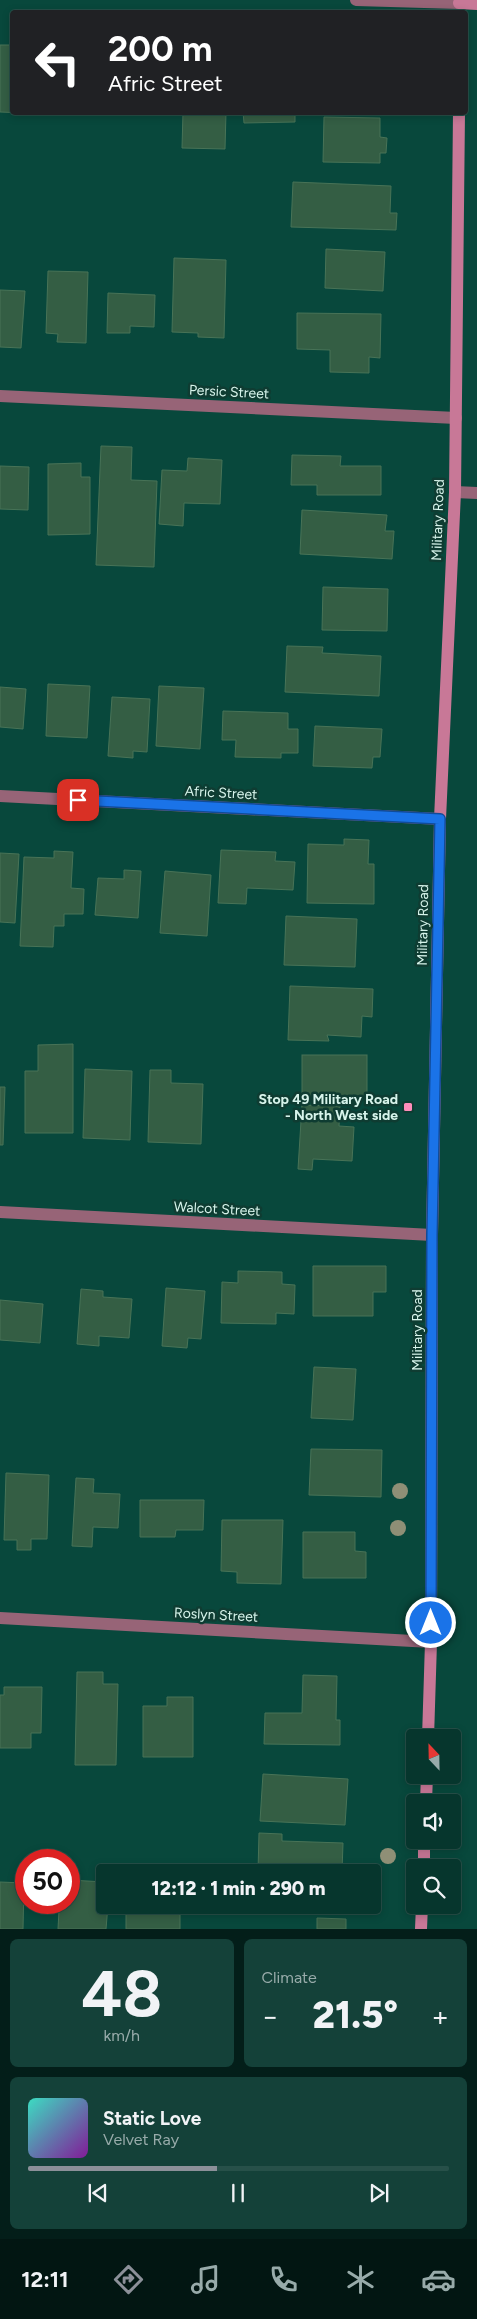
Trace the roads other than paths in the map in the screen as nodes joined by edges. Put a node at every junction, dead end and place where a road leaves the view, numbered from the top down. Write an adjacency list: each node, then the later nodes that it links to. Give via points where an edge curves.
1 (356, 0): 3 (street)
2 (477, 4): 3 (main road)
3 (459, 5)
4 (459, 115): 6 (main road, Military Road)
5 (0, 396): 6 (street, Persic Street)
6 (456, 418): 7 (main road, Military Road)
7 (455, 492): 8 (street); 10 (main road, Military Road)
8 (477, 493)
9 (0, 796): 10 (street, Afric Street)
10 (440, 819): 12 (main road, Military Road)
11 (0, 1212): 12 (street, Walcot Street)
12 (432, 1235): 14 (main road, Military Road)
13 (0, 1618): 14 (street, Roslyn Street)
14 (431, 1642): 15 (main road, Military Road)
15 (428, 1729)
16 (422, 1914): 17 (main road)
17 (421, 1929)

